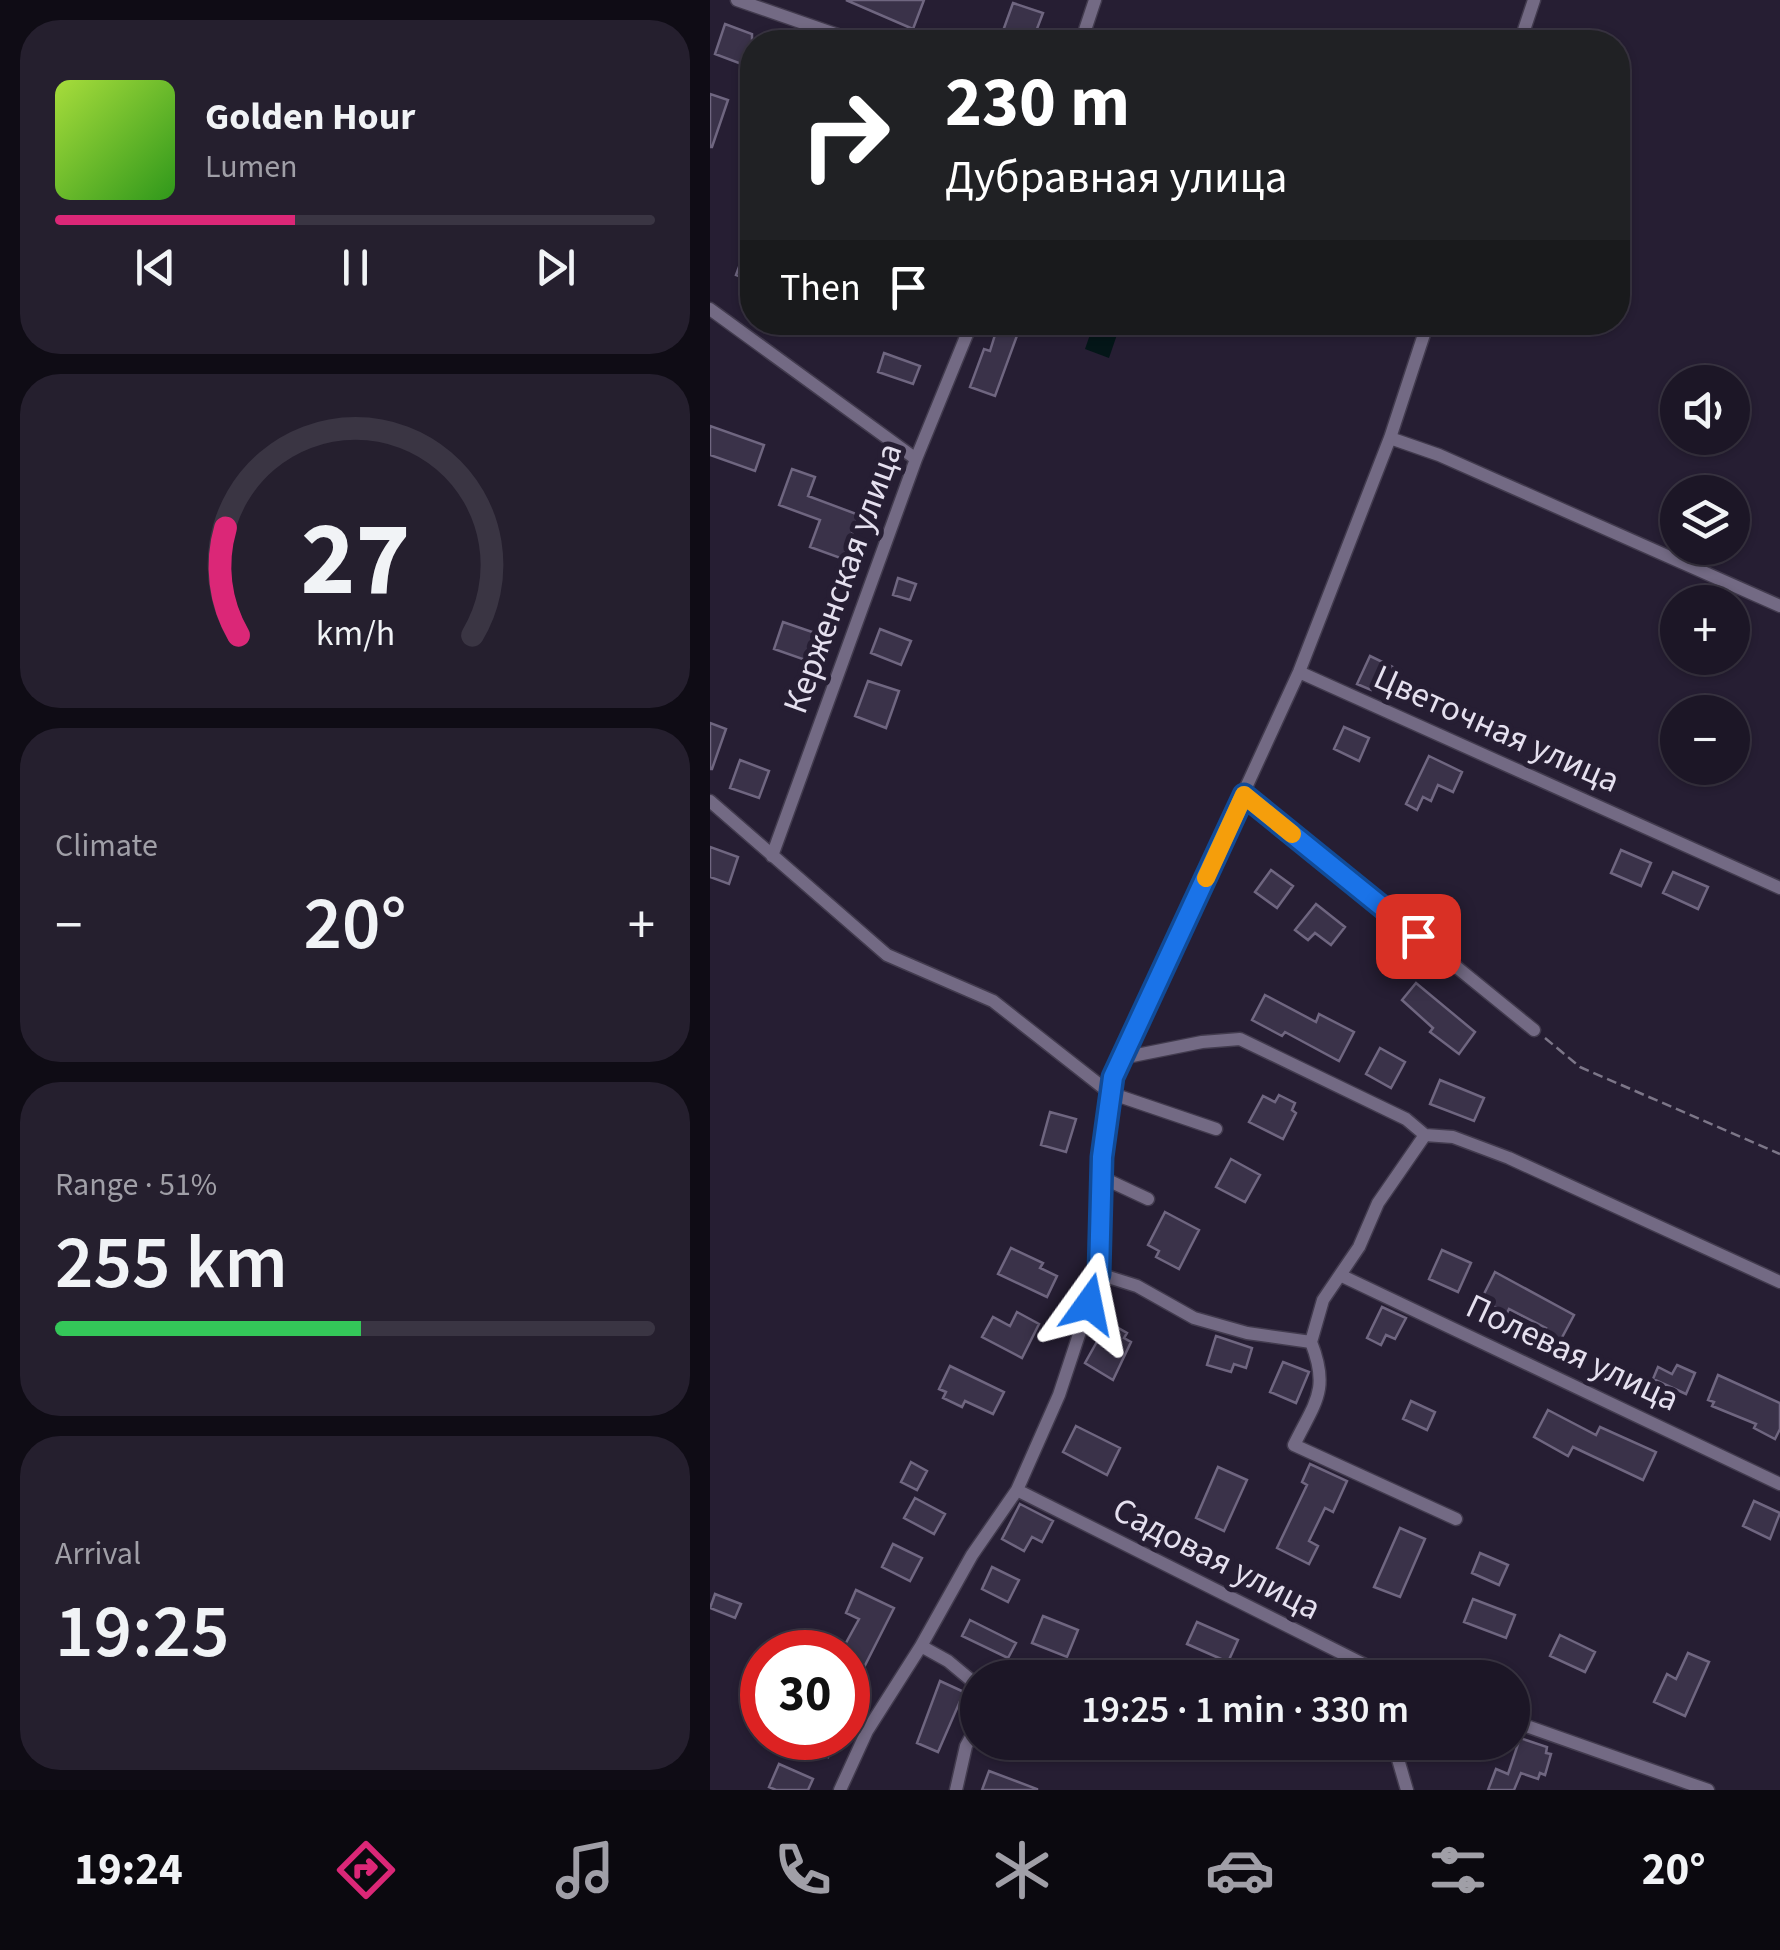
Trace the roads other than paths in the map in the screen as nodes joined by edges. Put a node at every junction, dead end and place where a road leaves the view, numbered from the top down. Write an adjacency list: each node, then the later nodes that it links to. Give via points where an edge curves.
1 (737, 0): 4 (street)
2 (1094, 0): 5 (street)
3 (1534, 0): 6 (street)
4 (823, 30)
5 (1085, 30)
6 (1524, 30)
7 (710, 308): 8 (street)
8 (740, 330)
9 (747, 335): 13 (street)
10 (967, 335): 13 (street, Керженская улица)
11 (1424, 335): 12 (street)
12 (1390, 438): 14 (street); 15 (street)
13 (916, 459): 18 (street, Керженская улица)
14 (1780, 606)
15 (1299, 672): 16 (street); 19 (street, Цветочная улица)
16 (1244, 795): 20 (street); 21 (street)
17 (710, 802): 18 (street)
18 (772, 856): 22 (street, via 887,955 993,1001)
19 (1780, 888)
20 (1534, 1030)
21 (1122, 1058): 22 (street); 24 (street, via 1240,1039 1406,1119)
22 (1110, 1093): 23 (street); 25 (street)
23 (1216, 1129)
24 (1425, 1136): 28 (street, via 1378,1203); 29 (street, via 1454,1137 1509,1158)
25 (1101, 1177): 26 (street); 27 (street)
26 (1148, 1199)
27 (1099, 1274): 30 (street, via 1137,1286 1194,1318); 32 (street, via 1059,1395)
28 (1340, 1275): 30 (street, via 1323,1300); 31 (street, Полевая улица)
29 (1780, 1282)
30 (1311, 1342): 33 (street, via 1320,1390 1294,1445)
31 (1780, 1484)
32 (1017, 1490): 34 (street); 35 (street, Садовая улица)
33 (1456, 1519)
34 (921, 1646): 36 (street); 40 (street, via 866,1731)
35 (1355, 1660)
36 (960, 1671)
37 (1530, 1727): 43 (street)
38 (963, 1760): 41 (street)
39 (1399, 1760): 42 (street)
40 (840, 1790)
41 (956, 1790)
42 (1407, 1790)
43 (1708, 1790)

